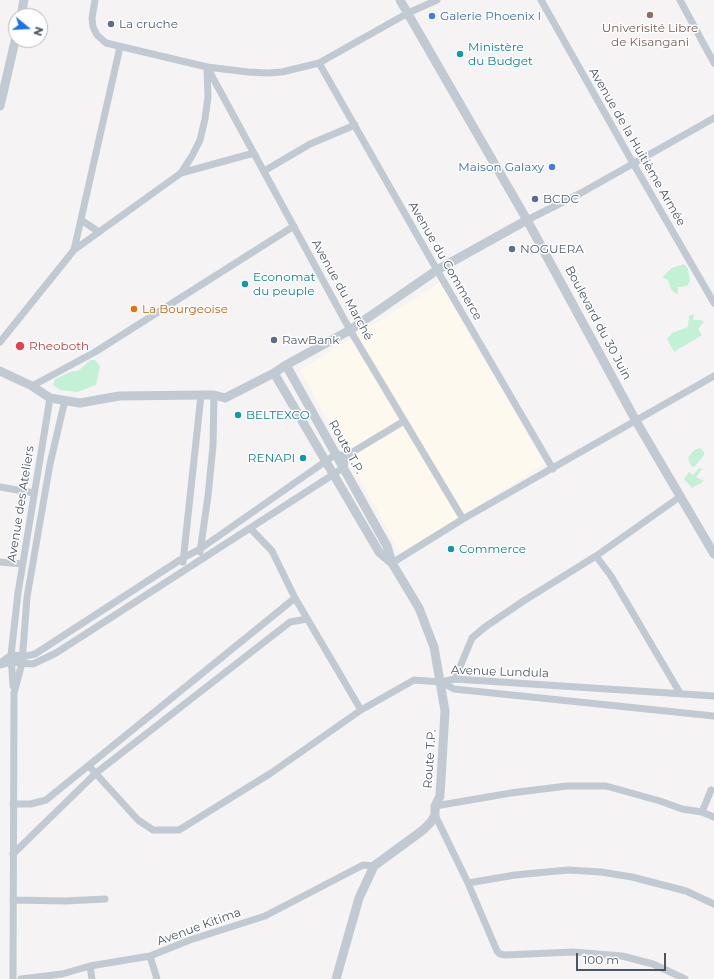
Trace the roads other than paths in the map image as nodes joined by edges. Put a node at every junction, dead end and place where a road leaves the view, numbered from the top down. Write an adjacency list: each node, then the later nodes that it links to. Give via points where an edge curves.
1 (95, 0): 7 (street, via 93,27 106,43)
2 (400, 0): 6 (street, Boulevard du 30 Juin)
3 (437, 0): 6 (street)
4 (541, 0): 16 (street, Avenue de la Huitième Armée)
5 (680, 0): 10 (street)
6 (408, 13): 9 (street); 20 (street, Boulevard du 30 Juin)
7 (120, 47): 11 (street); 19 (street)
8 (13, 48): 12 (street)
9 (319, 63): 11 (street, via 267,73); 14 (street, Avenue du Commerce)
10 (714, 63)
11 (207, 67): 15 (street, Avenue du Marché); 18 (street, via 208,97 200,140)
12 (0, 106)
13 (714, 118): 16 (street)
14 (355, 125): 17 (street, via 310,144); 24 (street, Avenue du Commerce)
15 (254, 153): 17 (street, Avenue du Marché); 18 (street)
16 (633, 163): 20 (street); 25 (street, Avenue de la Huitième Armée)
17 (264, 170): 21 (street, Avenue du Marché)
18 (181, 173): 22 (street)
19 (81, 220): 22 (street); 23 (street)
20 (527, 220): 24 (street); 38 (street, Boulevard du 30 Juin)
21 (294, 226): 26 (street, Avenue du Marché); 32 (street, via 95,352)
22 (99, 232): 23 (street)
23 (74, 250): 27 (street)
24 (437, 270): 26 (street); 43 (street, Avenue du Commerce)
25 (714, 303)
26 (350, 330): 28 (street); 37 (street, Avenue du Marché)
27 (0, 342)
28 (286, 365): 30 (street); 39 (street, Route T.P.)
29 (0, 370): 32 (street)
30 (274, 373): 34 (street, via 225,398); 41 (street, Route T.P.)
31 (714, 376): 38 (street)
32 (32, 386): 35 (street)
33 (201, 395): 34 (street); 36 (street, via 119,396 80,403); 53 (street)
34 (214, 396): 50 (street, via 213,446)
35 (50, 398): 36 (street); 46 (street, Avenue des Ateliers)
36 (65, 400): 62 (street, via 50,464 29,589)
37 (404, 421): 40 (street); 48 (street, Avenue du Marché)
38 (636, 421): 43 (street); 47 (street, Boulevard du 30 Juin)
39 (336, 454): 40 (street); 41 (street); 42 (street, Route T.P.)
40 (346, 456): 42 (street)
41 (326, 461): 44 (street, Route T.P.); 50 (street)
42 (344, 467): 44 (street); 56 (street, Route T.P., via 387,546)
43 (553, 469): 48 (street)
44 (334, 474): 49 (street); 56 (street, Route T.P., via 379,552)
45 (0, 487): 46 (street)
46 (34, 493): 57 (street, Avenue des Ateliers)
47 (681, 496): 51 (street, Boulevard du 30 Juin); 52 (street)
48 (463, 519): 56 (street)
49 (250, 528): 55 (street); 59 (street, via 272,551)
50 (200, 549): 53 (street); 55 (street)
51 (714, 554)
52 (596, 556): 67 (street, via 525,600 472,638); 70 (street, via 611,576)
53 (183, 558): 58 (street); 62 (street, via 35,654)
54 (0, 562): 57 (street)
55 (198, 562): 58 (street)
56 (392, 563): 68 (street, Route T.P., via 419,608 434,647)
57 (22, 564): 64 (street, Avenue des Ateliers)
58 (182, 572): 65 (street, via 56,653 33,664)
59 (295, 598): 60 (street); 61 (street)
60 (307, 619): 63 (street, via 290,622); 72 (street)
61 (239, 644): 63 (street); 74 (street)
62 (22, 655): 64 (street); 65 (street)
63 (245, 657): 75 (street)
64 (11, 658): 65 (street); 66 (street); 69 (street, Avenue des Ateliers)
65 (22, 663): 69 (street)
66 (0, 664)
67 (455, 679): 68 (street, Avenue Lundula); 70 (street, Avenue Lundula)
68 (441, 682): 72 (street, via 414,680); 73 (street, Avenue Lundula, via 454,689); 78 (street, Route T.P., via 445,711 444,753 440,796)
69 (14, 693): 77 (street)
70 (680, 693): 71 (street, Avenue Lundula)
71 (714, 696)
72 (361, 710): 75 (street, via 271,773 179,830 154,830 138,820)
73 (714, 716)
74 (89, 766): 75 (street); 77 (street, via 46,800 31,804)
75 (96, 774): 81 (street)
76 (711, 790): 79 (street)
77 (13, 804): 81 (street)
78 (435, 811): 79 (street, via 510,793 586,785 606,786 682,809); 82 (street, Route T.P., via 431,822 423,830); 83 (street)
79 (702, 812): 80 (street)
80 (714, 817)
81 (13, 854): 85 (street)
82 (374, 866): 87 (street, Avenue Kitima, via 363,865 265,916); 93 (street, Route T.P., via 359,898)
83 (468, 883): 86 (street, via 514,875 568,870 601,872 686,891); 94 (street, via 500,954 573,952 622,956 653,964)
84 (105, 899): 85 (street, via 66,902)
85 (13, 900): 89 (street)
86 (714, 904)
87 (150, 956): 88 (street, Avenue Kitima); 92 (street)
88 (90, 966): 90 (street, Avenue Kitima, via 62,974); 91 (street)
89 (13, 979)
90 (21, 979)
91 (92, 979)
92 (157, 979)
93 (336, 979)
94 (685, 979)

